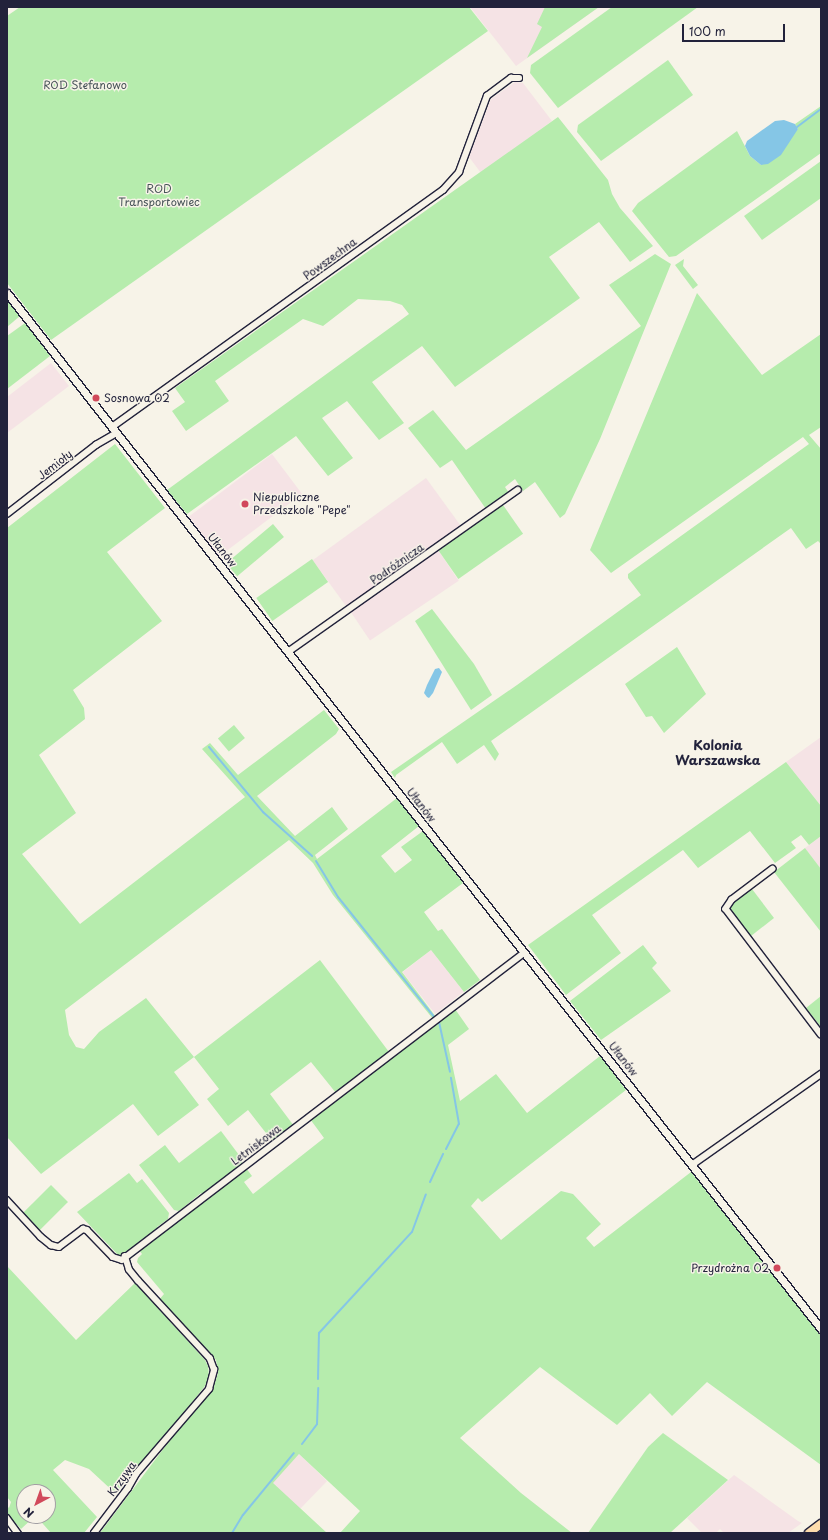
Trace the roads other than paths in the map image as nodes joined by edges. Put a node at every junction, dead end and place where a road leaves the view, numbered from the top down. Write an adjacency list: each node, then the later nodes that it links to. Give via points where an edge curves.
1 (519, 78): 3 (street, Powszechna, via 511,78 487,96 459,172 443,190)
2 (7, 293): 3 (street, Ułanów)
3 (114, 430): 5 (street, Jemioły); 6 (street, Ułanów)
4 (518, 490): 6 (street, Podróżnicza)
5 (7, 514)
6 (288, 652): 8 (street, Ułanów)
7 (773, 870): 9 (street, via 732,900 726,910)
8 (524, 953): 11 (street, Ułanów); 13 (street, Letniskowa)
9 (821, 1034)
10 (821, 1074): 11 (street)
11 (692, 1165): 14 (street, Ułanów)
12 (7, 1200): 13 (street, via 41,1237 56,1247 83,1229 113,1257 118,1260)
13 (125, 1258): 18 (street, Krzywa, via 129,1270 138,1281 213,1364 213,1376 208,1389 136,1474)
14 (821, 1329)
15 (7, 1518): 17 (street)
16 (821, 1524): 19 (main road)
17 (18, 1533)
18 (94, 1533)
19 (809, 1533)

